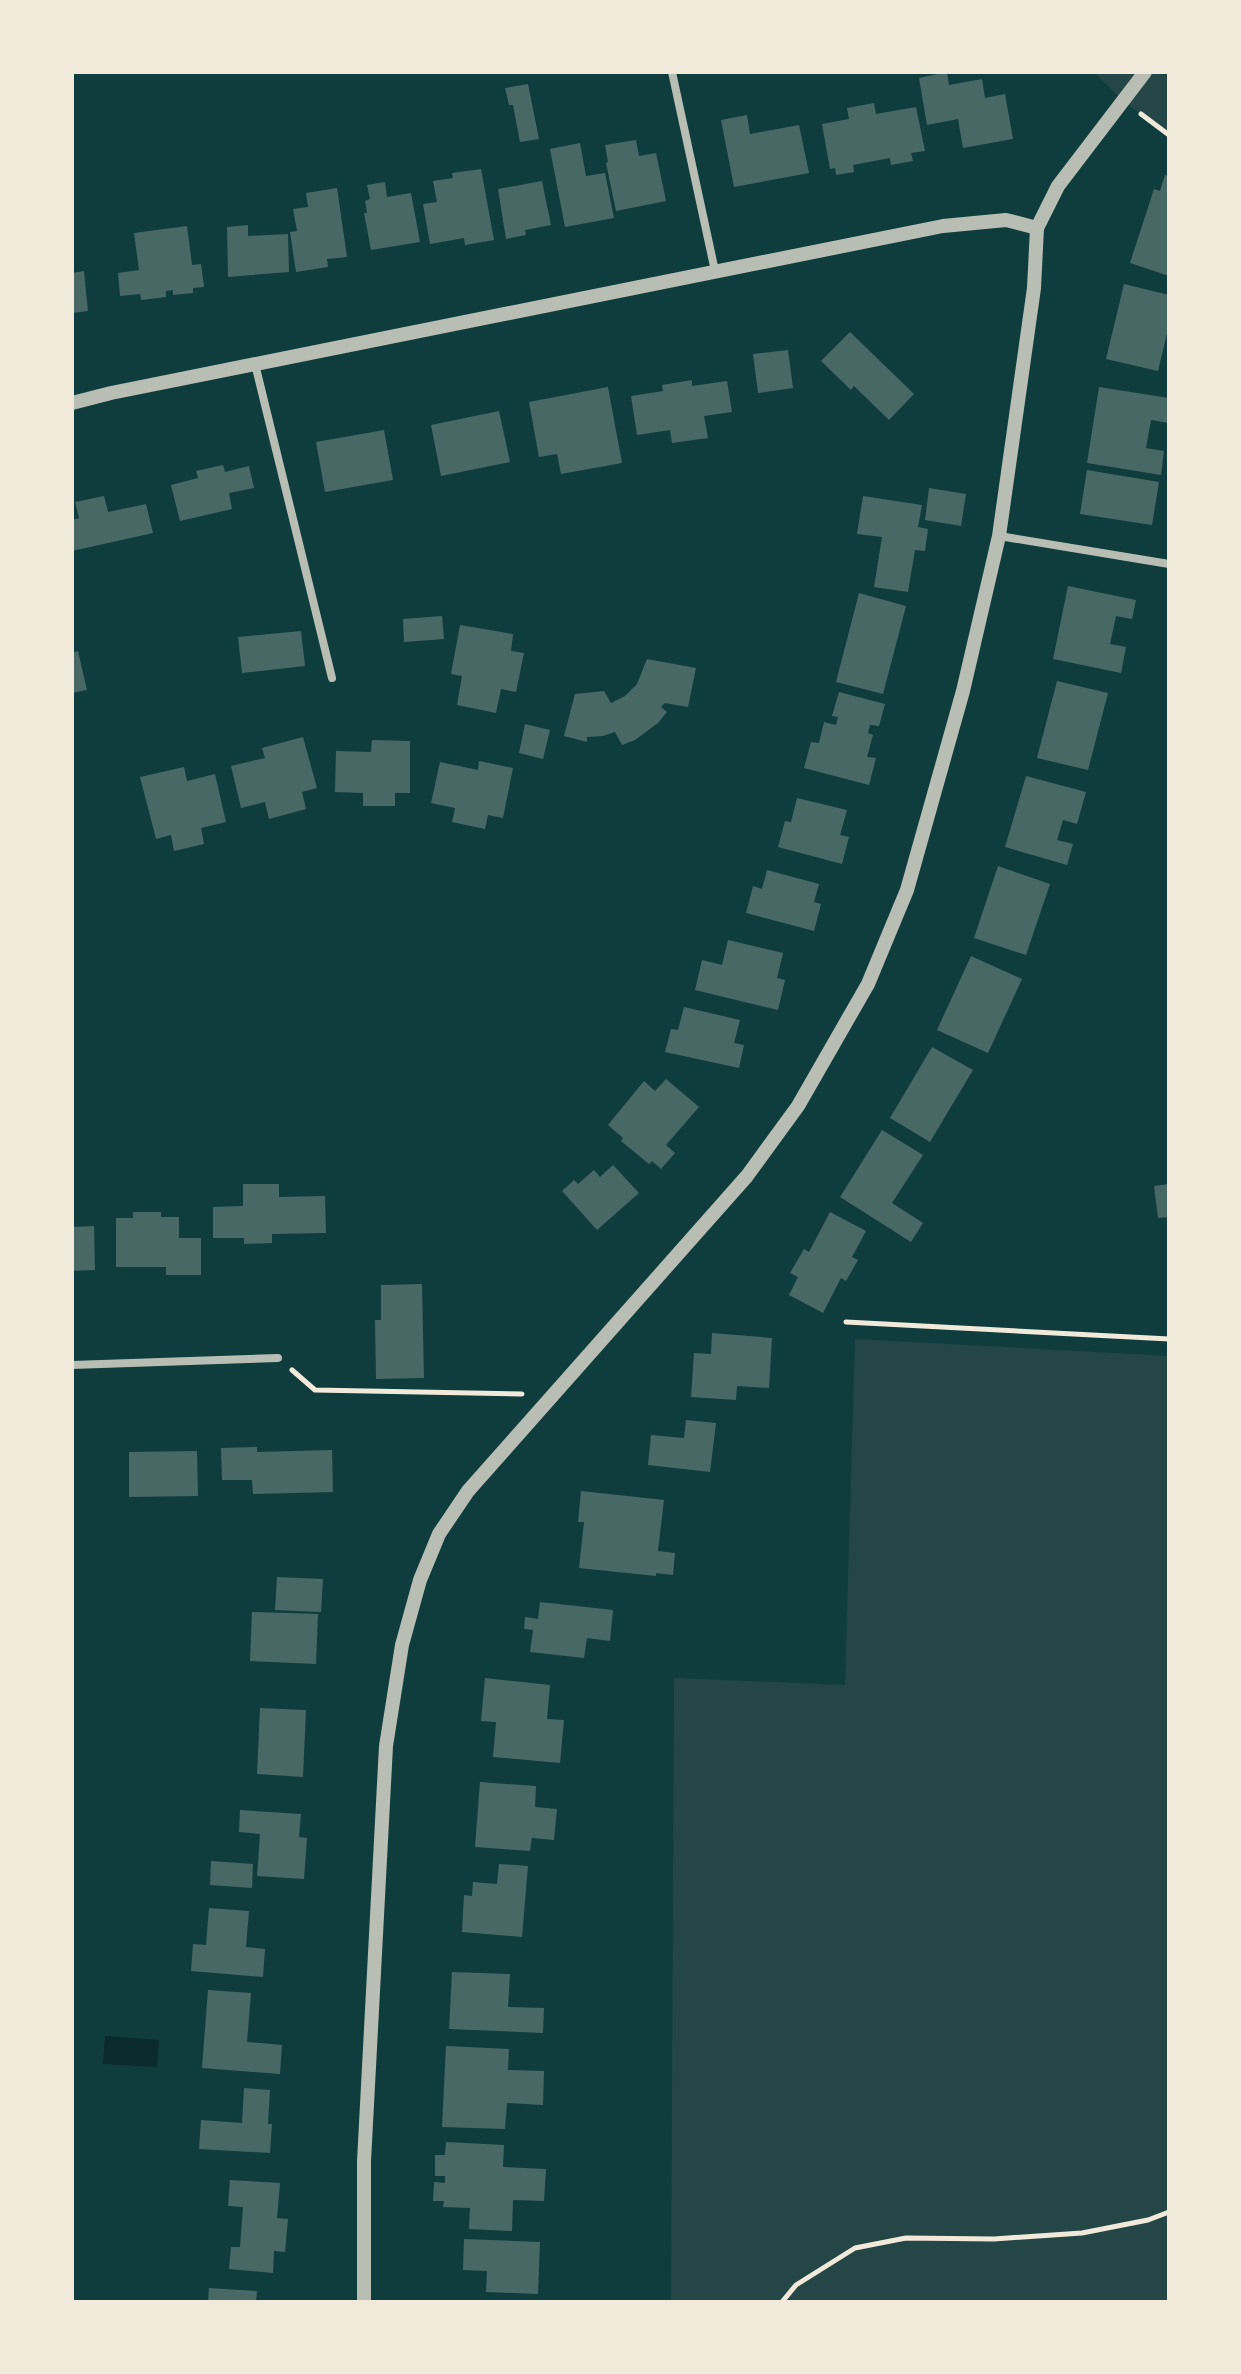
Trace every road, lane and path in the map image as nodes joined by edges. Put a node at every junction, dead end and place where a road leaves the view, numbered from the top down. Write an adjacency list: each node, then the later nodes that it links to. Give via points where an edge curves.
1 (672, 72): 6 (street)
2 (1145, 72): 3 (street)
3 (1123, 101): 4 (path); 5 (street, via 1058,186)
4 (1169, 135)
5 (1037, 228): 6 (street, via 1006,220 943,226); 9 (street, via 1034,288)
6 (715, 271): 7 (street)
7 (255, 364): 8 (street); 11 (street)
8 (72, 403)
9 (999, 536): 10 (street); 16 (street, via 963,691 907,890 868,984 798,1106 747,1176)
10 (1169, 564)
11 (332, 678)
12 (846, 1322): 13 (path)
13 (1169, 1339)
14 (278, 1358): 15 (street); 16 (path, via 315,1390)
15 (72, 1365)
16 (551, 1395): 18 (street, via 468,1491 439,1534 402,1645 385,1762 364,2161)
17 (1169, 2212): 19 (path, via 1082,2233 906,2238 855,2248 796,2285)
18 (364, 2302)
19 (782, 2302)

